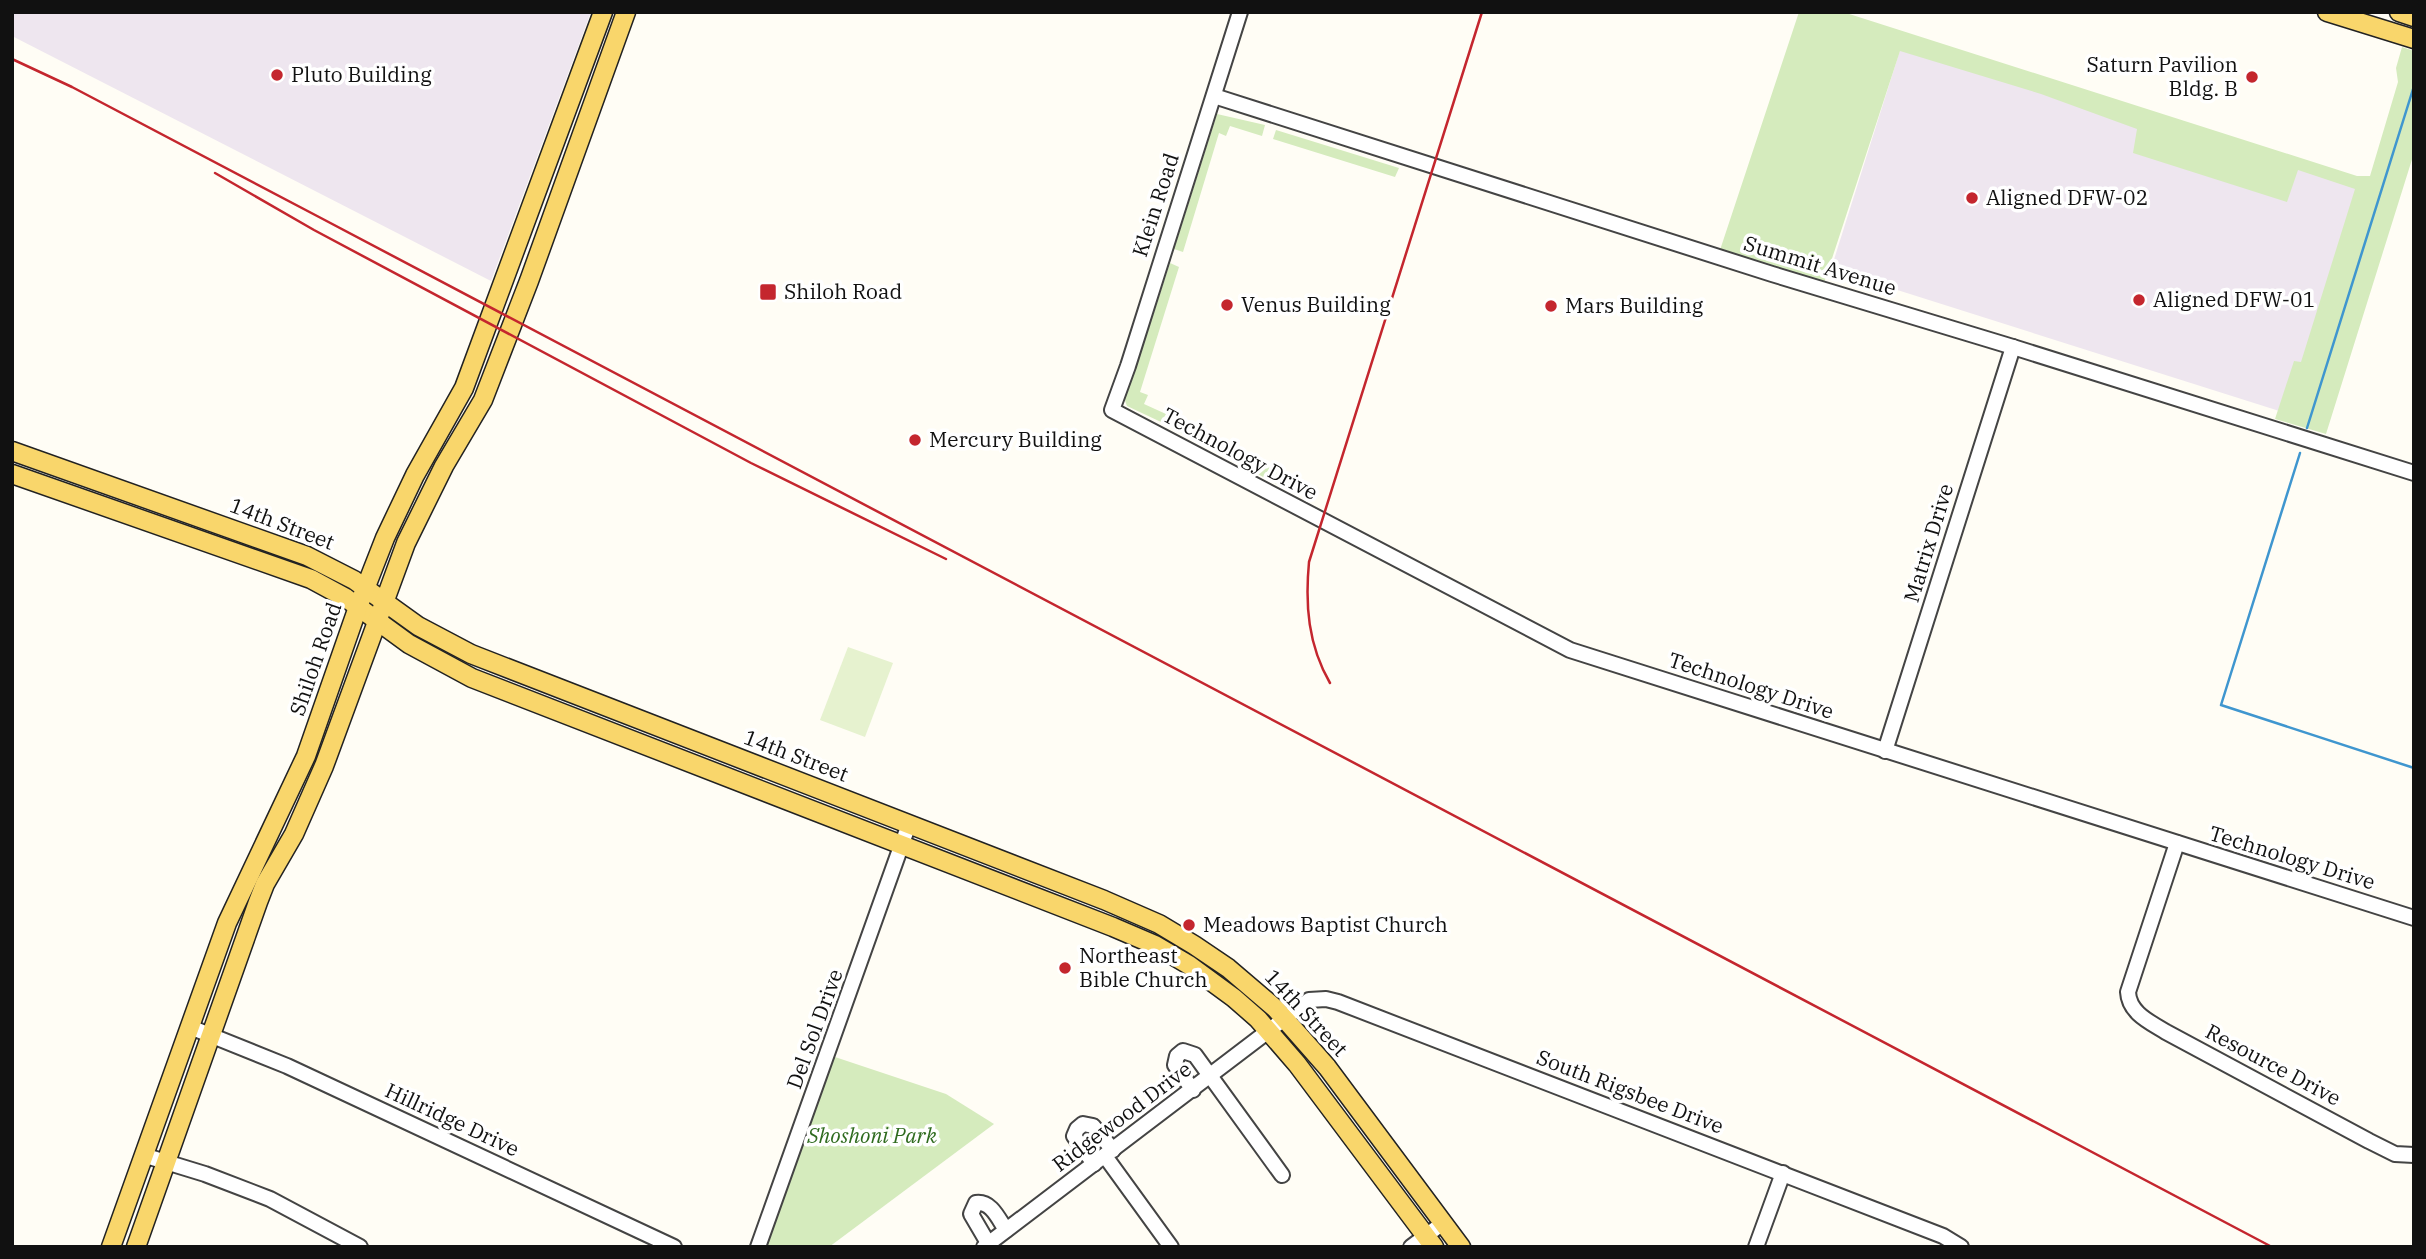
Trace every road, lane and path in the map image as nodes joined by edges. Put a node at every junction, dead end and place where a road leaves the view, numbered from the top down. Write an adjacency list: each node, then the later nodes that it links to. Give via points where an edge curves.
1 (603, 12): 10 (main road, Shiloh Road)
2 (626, 12): 12 (main road, Shiloh Road, via 529,281)
3 (1240, 12): 8 (street, Klein Road)
4 (2328, 12): 7 (main road)
5 (2399, 12): 6 (main road)
6 (2414, 17)
7 (2414, 39)
8 (1214, 96): 9 (street, Summit Avenue); 11 (street, Klein Road)
9 (2012, 346): 14 (street, Summit Avenue); 24 (street, Matrix Drive)
10 (454, 405): 12 (main road); 18 (main road, Shiloh Road, via 401,501)
11 (1112, 410): 24 (street, Technology Drive, via 1570,650)
12 (474, 416): 19 (main road, Shiloh Road, via 420,512)
13 (12, 451): 16 (main road, 14th Street)
14 (2414, 473)
15 (12, 474): 17 (main road, 14th Street)
16 (147, 498): 17 (main road); 18 (main road, 14th Street, via 307,556)
17 (140, 518): 20 (main road, 14th Street, via 311,579)
18 (366, 587): 19 (main road, 14th Street); 20 (main road, Shiloh Road)
19 (383, 602): 21 (main road, Shiloh Road); 22 (main road, 14th Street, via 471,654)
20 (358, 607): 21 (main road, 14th Street); 26 (main road, Shiloh Road)
21 (376, 622): 23 (main road, 14th Street, via 452,668); 27 (main road, Shiloh Road)
22 (573, 695): 23 (main road); 25 (main road, 14th Street)
23 (565, 714): 28 (main road, 14th Street)
24 (1885, 751): 31 (street, Technology Drive)
25 (726, 754): 28 (main road); 29 (main road, 14th Street)
26 (306, 756): 27 (main road); 38 (main road, Shiloh Road, via 227,923)
27 (324, 766): 40 (main road, Shiloh Road, via 294,834 265,884)
28 (718, 774): 30 (main road, 14th Street)
29 (909, 824): 30 (street, Del Sol Drive); 32 (main road, 14th Street)
30 (901, 844): 33 (main road, 14th Street); 56 (street, Del Sol Drive)
31 (2177, 844): 34 (street, Technology Drive); 44 (street, Resource Drive, via 2128,992 2134,1009 2166,1032 2370,1142 2395,1154)
32 (1042, 876): 33 (main road); 35 (main road, 14th Street, via 1142,916)
33 (1034, 897): 36 (main road, 14th Street, via 1141,938)
34 (2414, 918)
35 (1194, 945): 36 (main road); 37 (main road, 14th Street)
36 (1184, 962): 39 (main road, 14th Street, via 1234,998)
37 (1286, 1019): 39 (street, Ridgewood Drive); 47 (street, South Rigsbee Drive, via 1310,1000 1338,1002); 49 (main road, 14th Street)
38 (190, 1027): 40 (street, Hillridge Drive); 43 (main road, Shiloh Road)
39 (1270, 1032): 41 (street, Ridgewood Drive); 51 (main road, 14th Street)
40 (210, 1035): 46 (main road, Shiloh Road); 55 (street, Hillridge Drive, via 287,1066)
41 (1211, 1077): 42 (street, Ridgewood Drive); 42 (street, via 1192,1052 1180,1053 1175,1065); 48 (street)
42 (1193, 1090): 45 (street, Ridgewood Drive)
43 (143, 1155): 46 (street); 52 (main road, Shiloh Road)
44 (2414, 1156)
45 (1104, 1157): 50 (street, Ridgewood Drive); 57 (street)
46 (166, 1162): 53 (main road, Shiloh Road); 54 (street, via 270,1199)
47 (1783, 1173): 60 (street); 61 (street, South Rigsbee Drive)
48 (1282, 1175)
49 (1443, 1223): 51 (street); 59 (main road, 14th Street)
50 (996, 1241)
51 (1430, 1241): 58 (street)
52 (111, 1247)
53 (136, 1247)
54 (360, 1247)
55 (674, 1247)
56 (758, 1247)
57 (1171, 1247)
58 (1411, 1247)
59 (1461, 1247)
60 (1756, 1247)
61 (1961, 1247)

